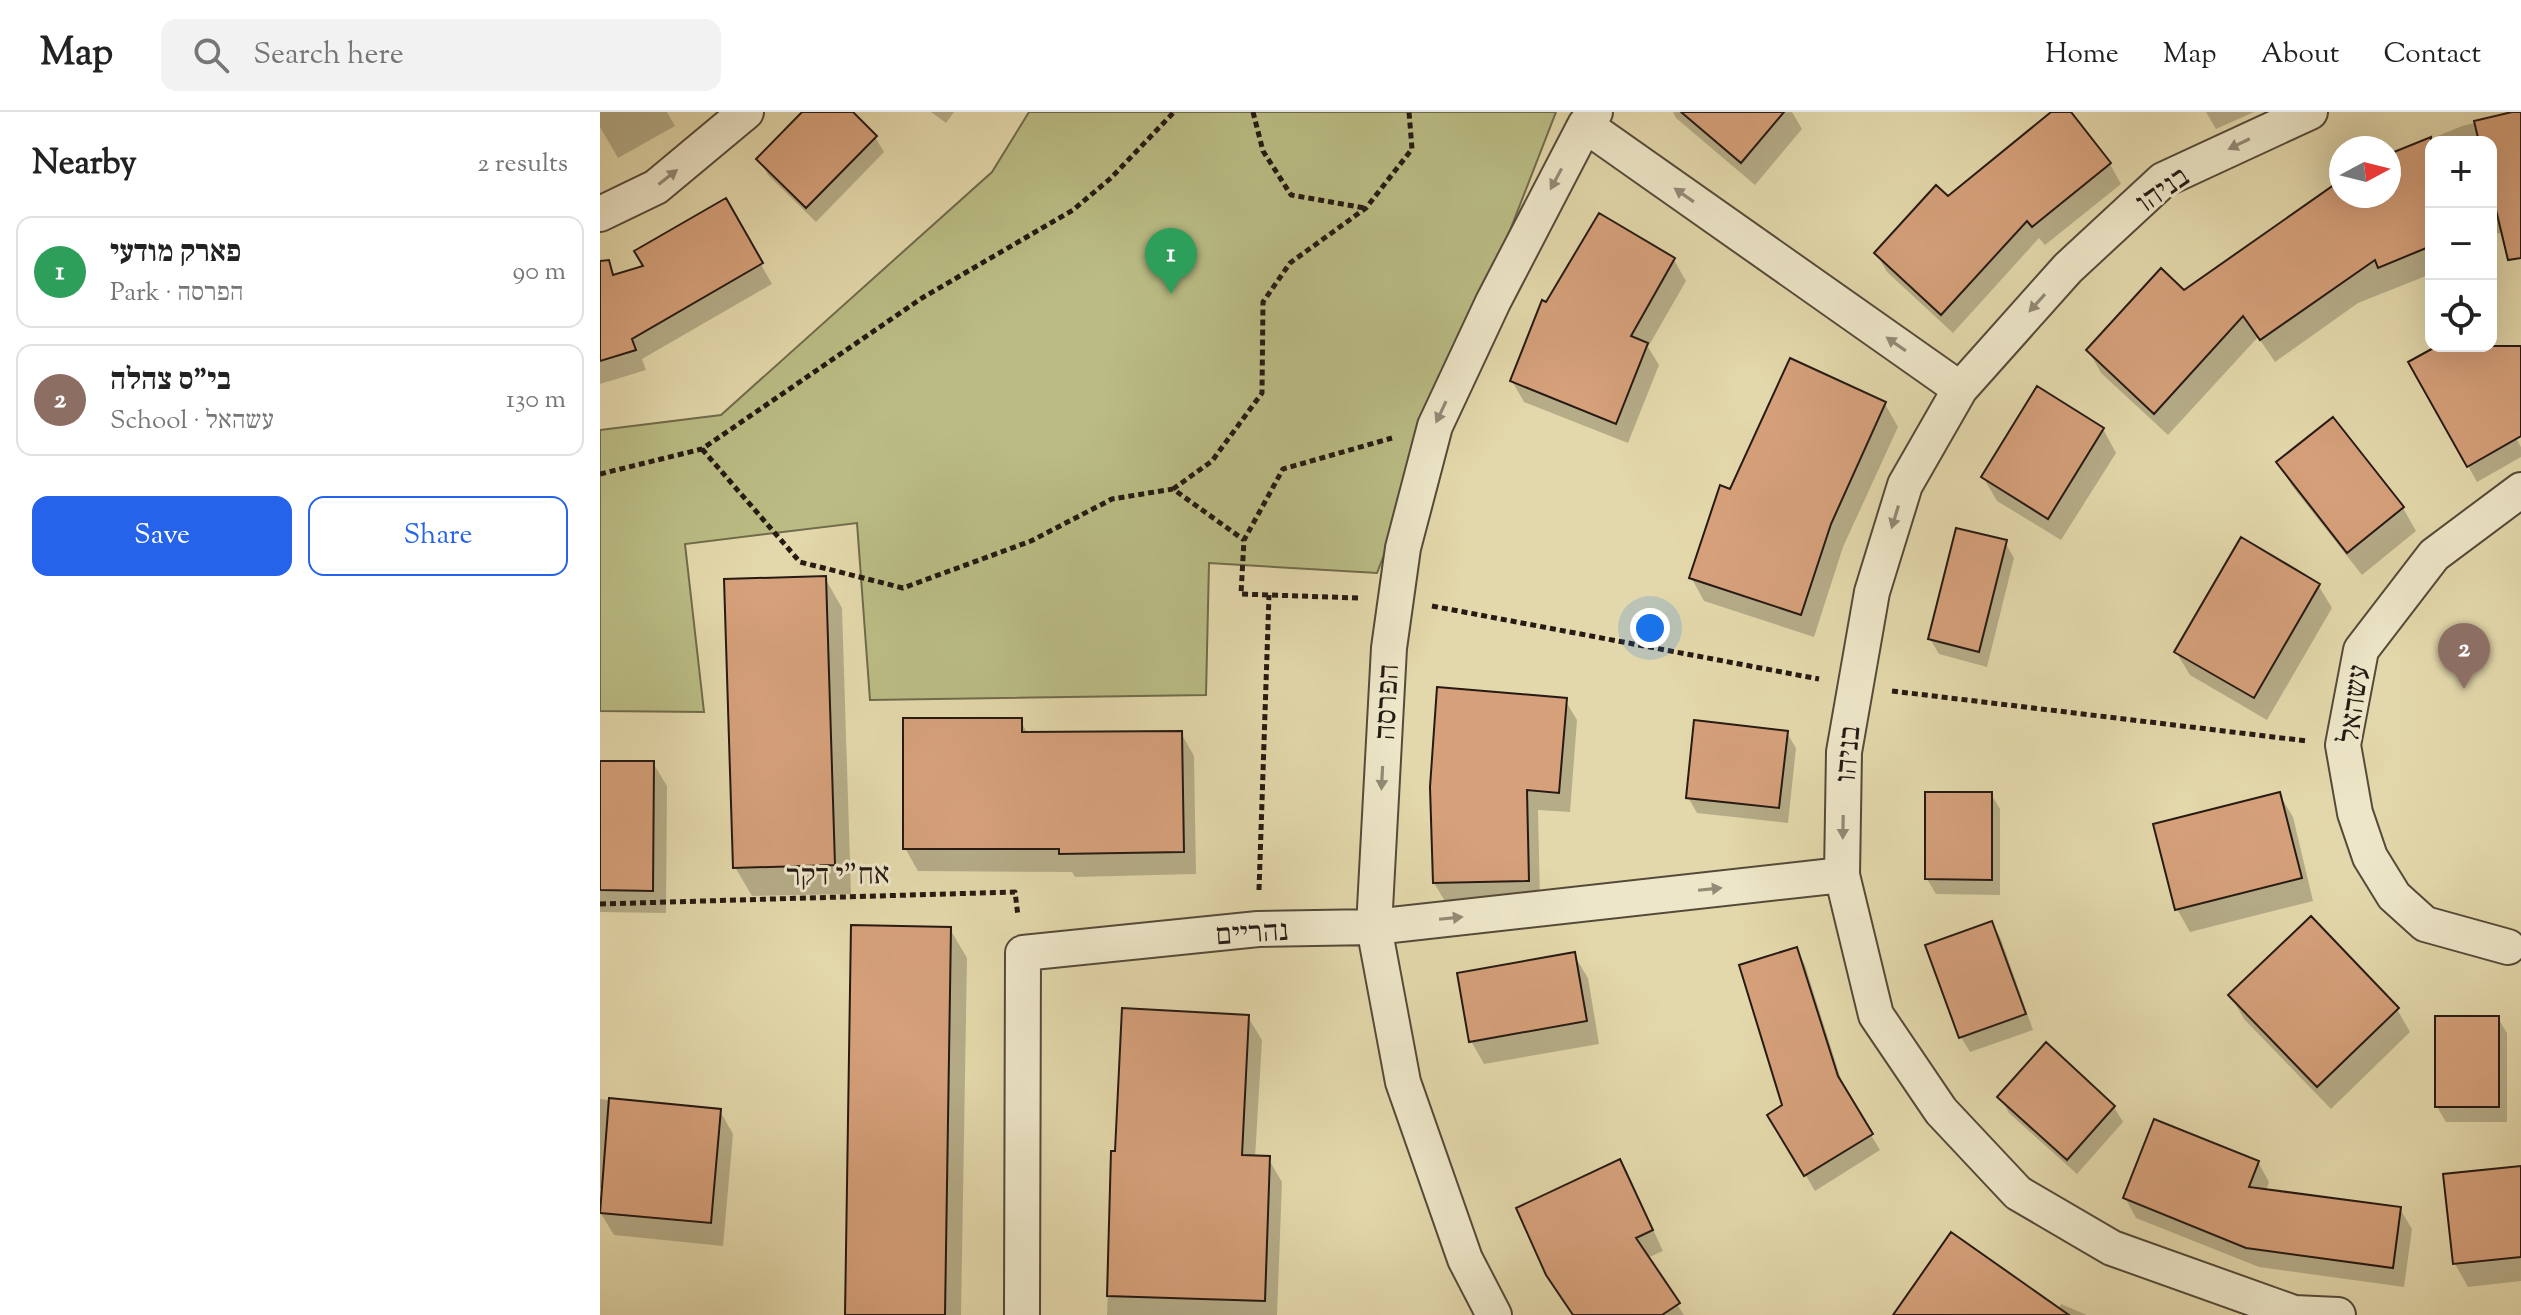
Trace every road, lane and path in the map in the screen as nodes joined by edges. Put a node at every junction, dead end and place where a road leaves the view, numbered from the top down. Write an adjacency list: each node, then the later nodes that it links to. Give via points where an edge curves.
1 (746, 112): 8 (street, one-way to 1, via 656,187)
2 (1174, 112): 11 (path, via 1073,210 922,298)
3 (1253, 112): 7 (path, via 1263,151 1291,195)
4 (1409, 112): 7 (path, via 1412,149)
5 (2310, 112): 9 (street, בניהו, one-way to 9, via 2163,180 2068,268)
6 (1590, 118): 9 (street, one-way to 6); 10 (street, הפרסה, one-way to 10)
7 (1366, 208): 13 (path, via 1290,263 1263,302 1262,393 1212,461)
8 (600, 214)
9 (1960, 389): 18 (street, בניהו, one-way to 18, via 1905,485 1872,592)
10 (1435, 426): 15 (path, via 1283,469); 17 (street, הפרסה)
11 (702, 449): 12 (path); 13 (path, via 800,562 903,588 1031,541 1112,499)
12 (600, 474)
13 (1173, 489): 15 (path)
14 (2521, 490): 19 (street, עשהאל, via 2434,555 2361,650)
15 (1244, 540): 16 (path, via 1241,594)
16 (1269, 595): 17 (path); 23 (path)
17 (1395, 599): 18 (path); 22 (street, הפרסה, one-way to 22)
18 (1856, 686): 19 (path); 20 (street, בניהו, one-way to 20, via 1844,752)
19 (2343, 745): 24 (street, עשהאל, via 2355,813 2370,857 2394,896 2425,924)
20 (1842, 875): 22 (street, נהריים, one-way to 20); 28 (street, בניהו, via 1876,1015 1941,1111 2018,1193 2112,1248 2294,1313)
21 (600, 904): 25 (path, אח"י דקר, via 1015,892)
22 (1374, 927): 23 (street, נהריים); 27 (street, הפרסה, via 1403,1082 1465,1259)
23 (1258, 929): 25 (street, נהריים)
24 (2508, 947)
25 (1023, 953): 26 (street)
26 (1022, 1315)
27 (1494, 1315)
28 (2338, 1315)

